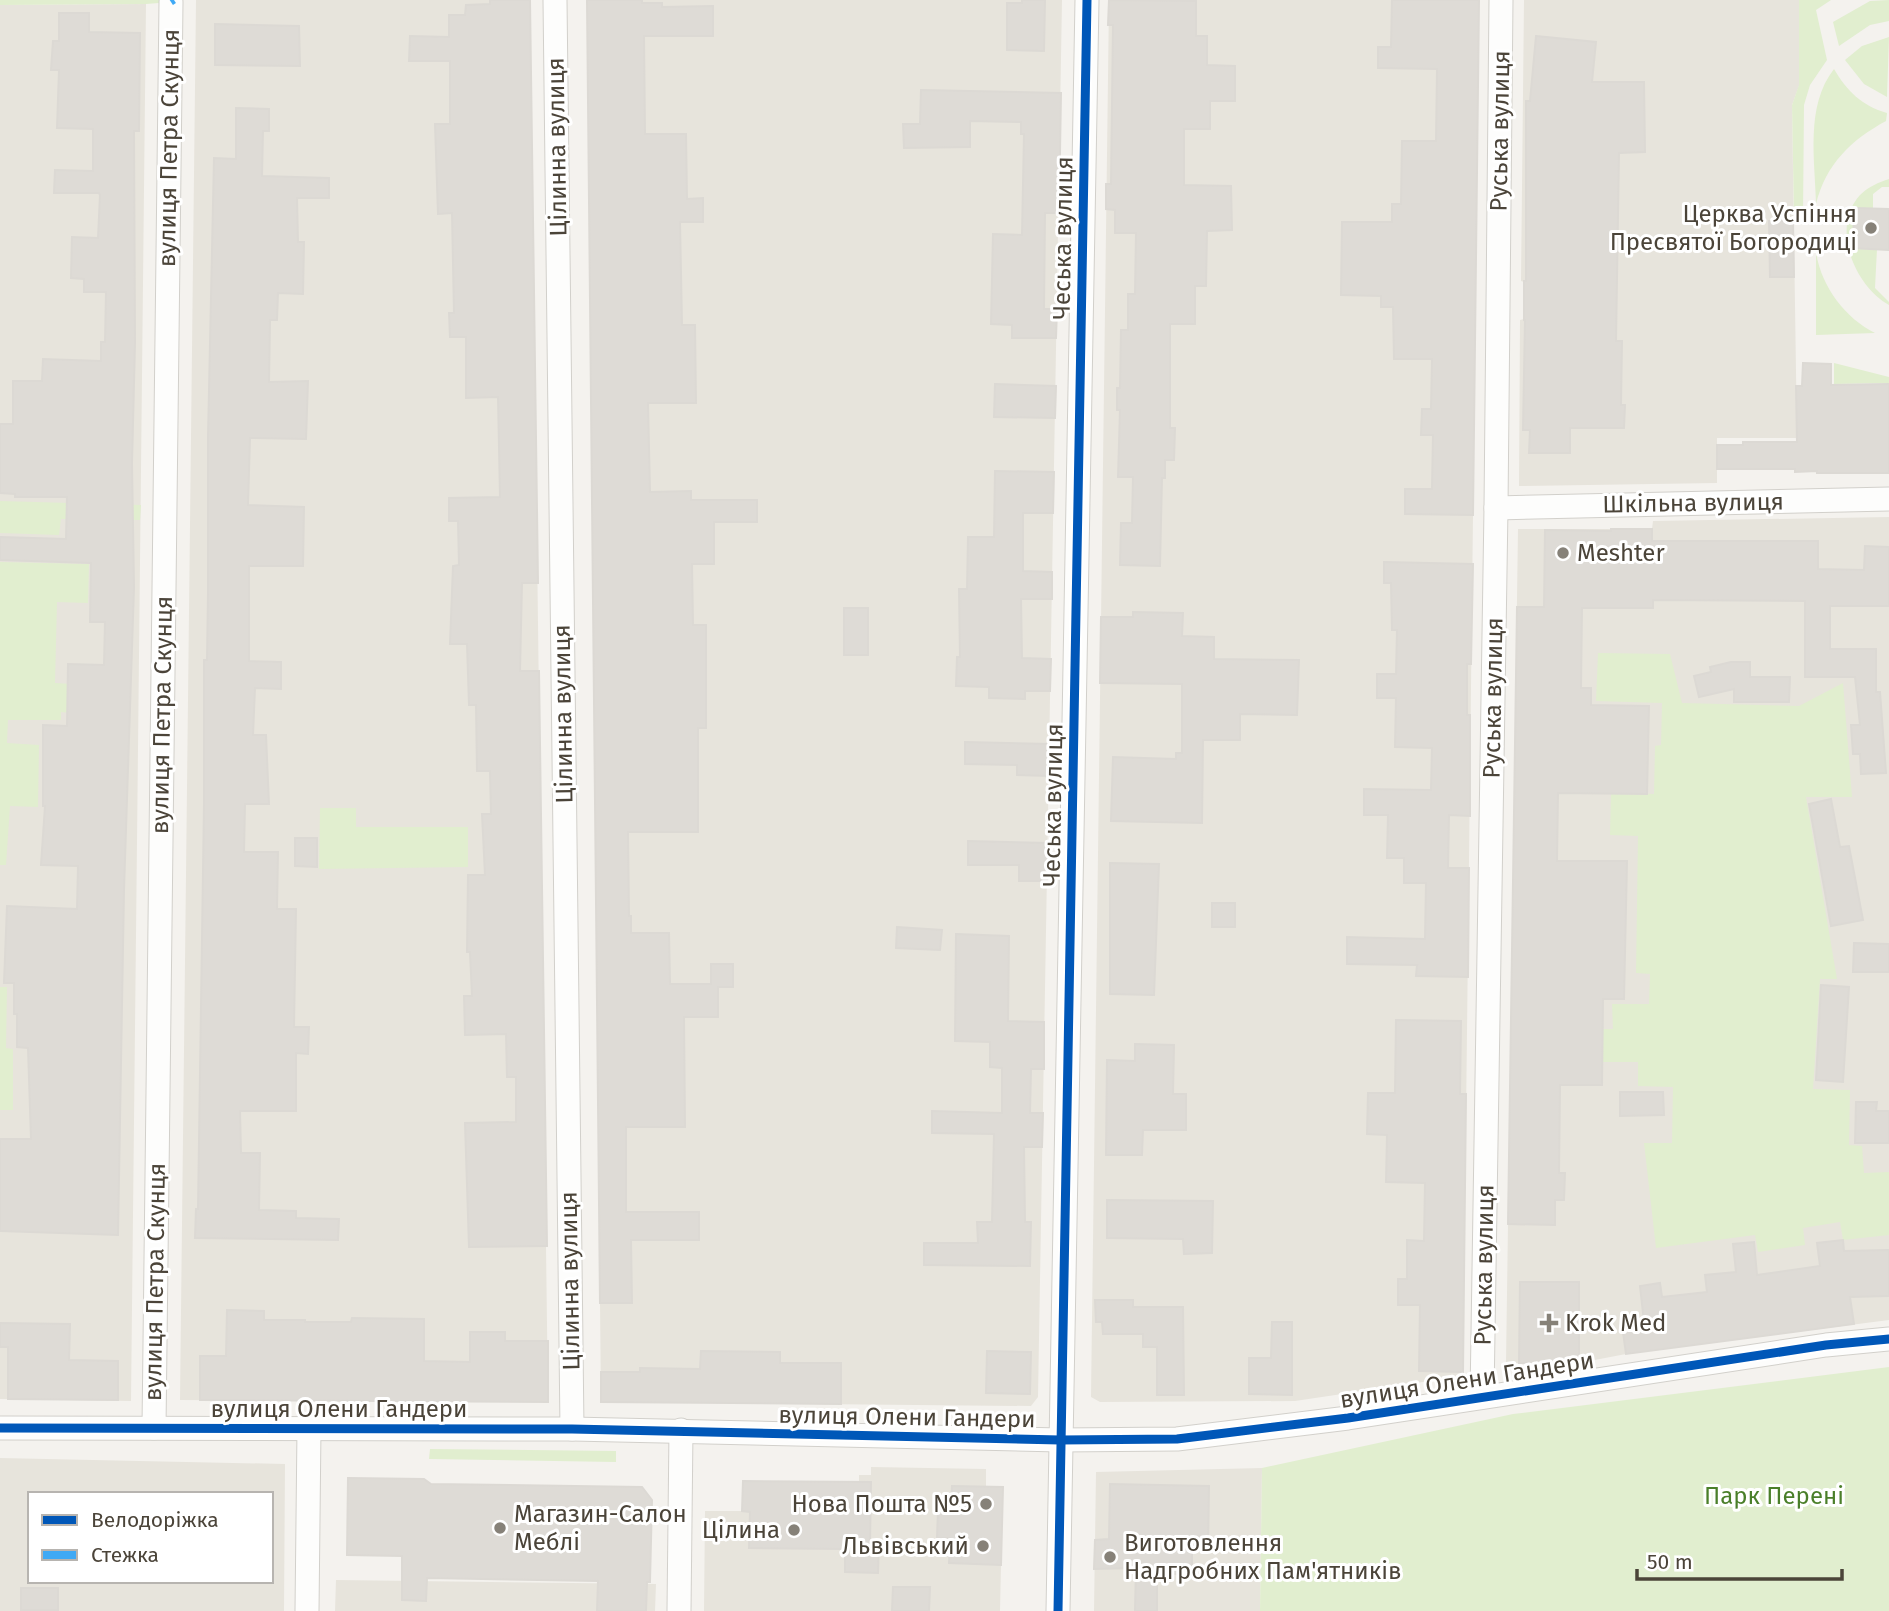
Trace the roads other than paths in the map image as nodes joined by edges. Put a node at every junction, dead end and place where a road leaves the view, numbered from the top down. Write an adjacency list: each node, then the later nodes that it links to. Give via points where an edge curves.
1 (555, 0): 12 (street, Цілинна вулиця)
2 (1087, 0): 14 (street, Чеська вулиця)
3 (1501, 0): 6 (street, Руська вулиця)
4 (171, 2): 10 (street, вулиця Петра Скунця)
5 (1889, 499): 6 (street, Шкільна вулиця)
6 (1496, 508): 8 (street, Руська вулиця)
7 (1889, 1339): 8 (street, вулиця Олени Гандери)
8 (1482, 1397): 14 (street, вулиця Олени Гандери, via 1200,1438)
9 (0, 1428): 10 (street, вулиця Олени Гандери)
10 (154, 1428): 11 (street, вулиця Олени Гандери)
11 (309, 1428): 12 (street, вулиця Олени Гандери); 15 (street)
12 (572, 1429): 13 (street, вулиця Олени Гандери)
13 (681, 1430): 14 (street, вулиця Олени Гандери); 16 (street)
14 (1060, 1440): 17 (street, Чеська вулиця)
15 (307, 1611)
16 (679, 1611)
17 (1058, 1611)

